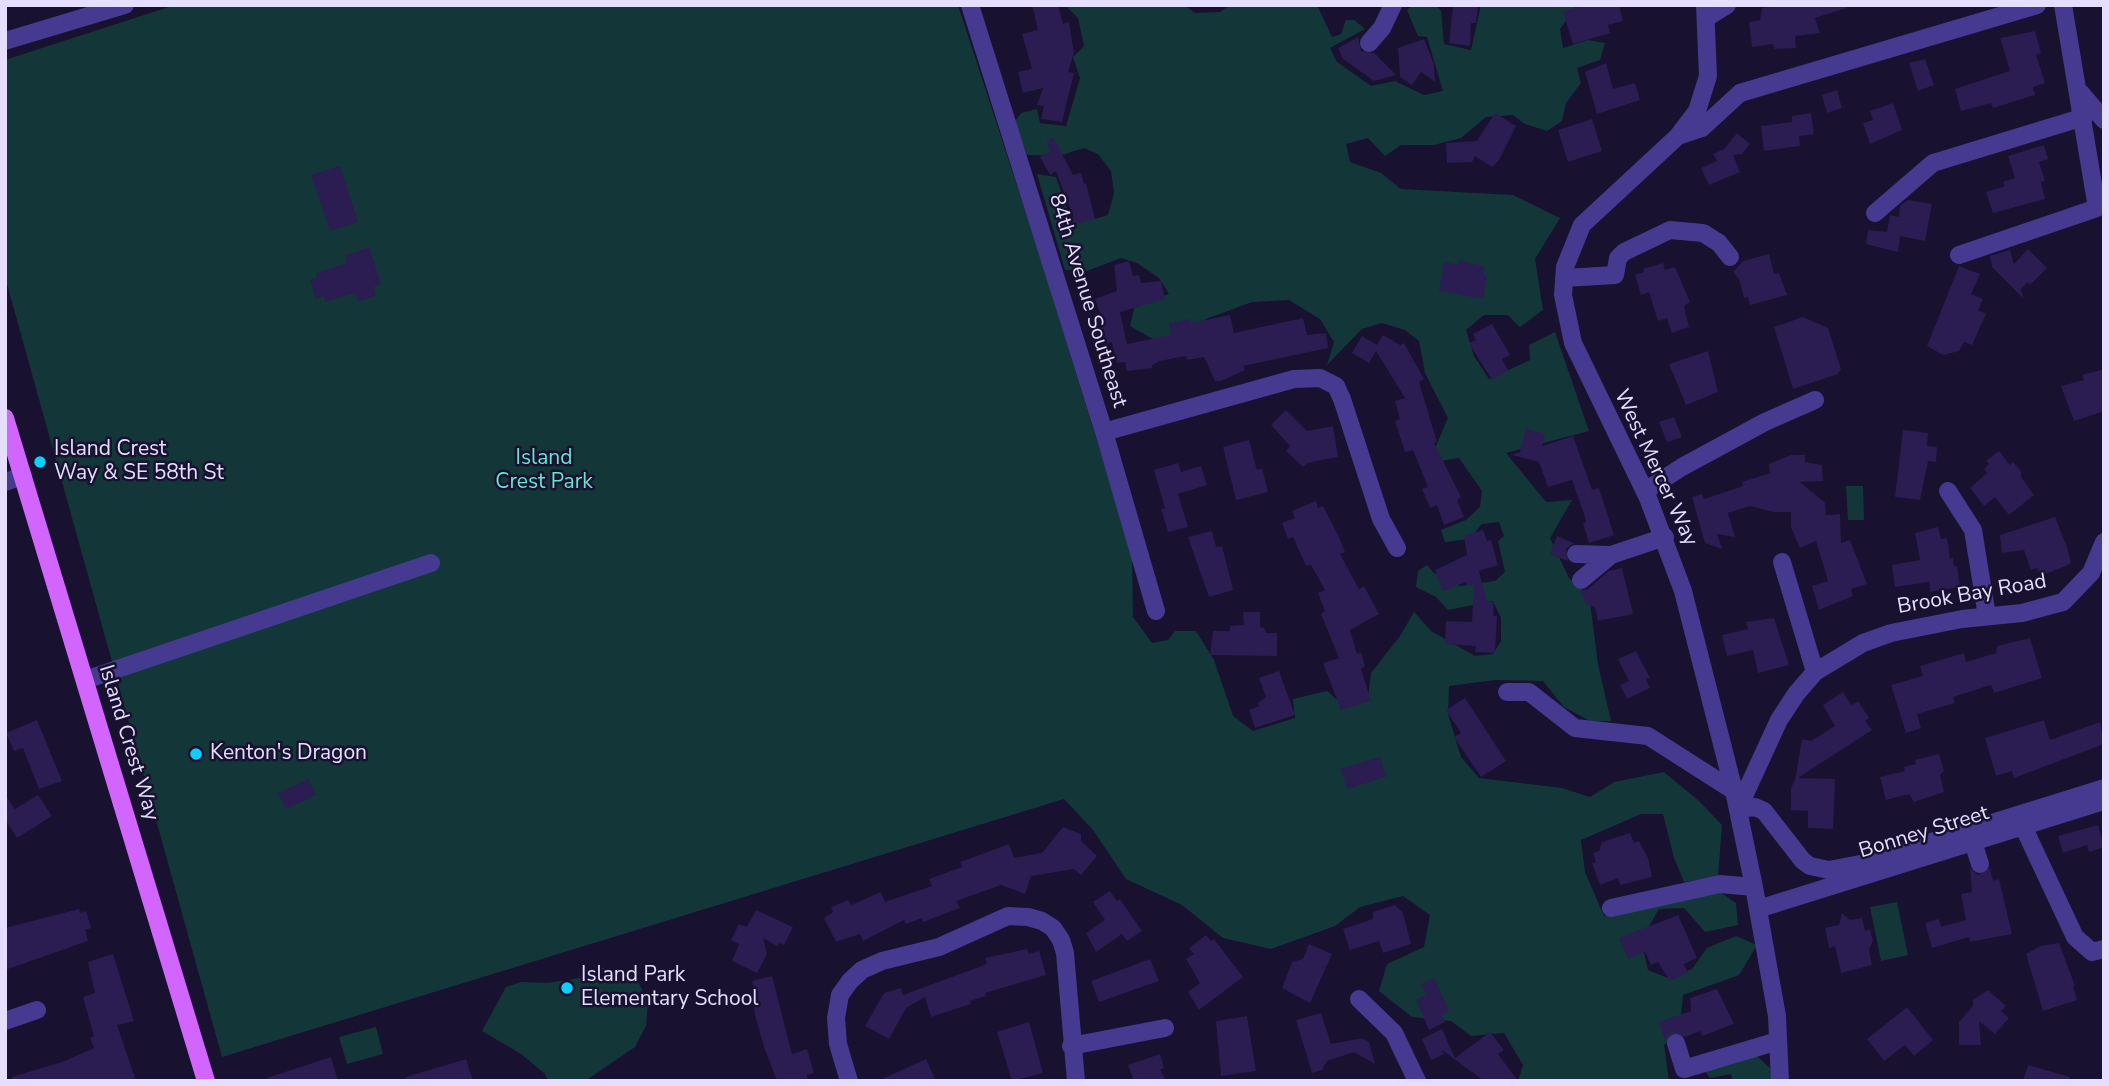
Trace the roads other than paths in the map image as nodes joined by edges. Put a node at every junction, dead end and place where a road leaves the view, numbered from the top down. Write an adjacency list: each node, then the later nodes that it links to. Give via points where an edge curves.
1 (125, 5): 8 (street)
2 (970, 5): 20 (street, 84th Avenue Southeast)
3 (1393, 5): 9 (street)
4 (1727, 5): 7 (street)
5 (2037, 5): 13 (street, via 1740,93 1702,128)
6 (2063, 5): 10 (street)
7 (1706, 12): 13 (street, West Mercer Way, via 1705,94)
8 (5, 41)
9 (1369, 43)
10 (2080, 92): 11 (street); 12 (street)
11 (2084, 117): 14 (street, via 1933,163); 15 (street, via 2097,208)
12 (2104, 120)
13 (1678, 136): 17 (street, West Mercer Way, via 1582,225 1571,246)
14 (1875, 213)
15 (1959, 255)
16 (1730, 257): 17 (street, via 1703,233 1670,230 1624,252 1618,257 1615,275)
17 (1564, 278): 22 (street, West Mercer Way, via 1573,343)
18 (1815, 400): 22 (street, via 1765,422)
19 (5, 418): 21 (main road, Island Crest Way)
20 (1104, 432): 26 (street, via 1294,379 1320,378 1336,386 1342,399 1381,519); 32 (street, 84th Avenue Southeast)
21 (14, 479): 35 (main road, Island Crest Way)
22 (1645, 491): 24 (street, West Mercer Way)
23 (1948, 491): 33 (street, via 1973,530)
24 (1665, 537): 28 (street); 38 (street, West Mercer Way)
25 (2104, 542): 33 (street, Brook Bay Road, via 2091,573 2063,602)
26 (1397, 548)
27 (1576, 554): 28 (street)
28 (1611, 555): 31 (street)
29 (1782, 562): 34 (street)
30 (431, 563): 35 (street)
31 (1581, 580)
32 (1156, 611)
33 (1987, 616): 34 (street, Brook Bay Road, via 1891,633 1863,643)
34 (1815, 672): 40 (street, Brook Bay Road, via 1780,720)
35 (85, 680): 55 (main road, Island Crest Way)
36 (1507, 692): 38 (street, via 1529,692 1575,728 1648,736)
37 (2104, 788): 40 (street, via 1829,870 1803,861 1764,811)
38 (1734, 791): 40 (street, West Mercer Way)
39 (2104, 801): 41 (street, Bonney Street)
40 (1738, 809): 44 (street, West Mercer Way)
41 (2022, 827): 42 (street, Bonney Street); 47 (street, via 2075,937 2092,952)
42 (1973, 842): 43 (street); 46 (street, Bonney Street)
43 (1980, 864)
44 (1754, 887): 45 (street, via 1720,884); 46 (street, West Mercer Way)
45 (1611, 908)
46 (1759, 909): 52 (street, West Mercer Way)
47 (2104, 949)
48 (1359, 999): 58 (street, via 1394,1033)
49 (37, 1010): 50 (street)
50 (5, 1021)
51 (1165, 1028): 54 (street)
52 (1778, 1041): 53 (street, via 1684,1069); 59 (street, West Mercer Way)
53 (1676, 1043)
54 (1071, 1046): 56 (street, via 1061,940 1042,921 1007,916 940,947 882,961 850,981 840,995 836,1018); 57 (street)
55 (206, 1081)
56 (849, 1081)
57 (1076, 1081)
58 (1417, 1081)
59 (1780, 1081)

